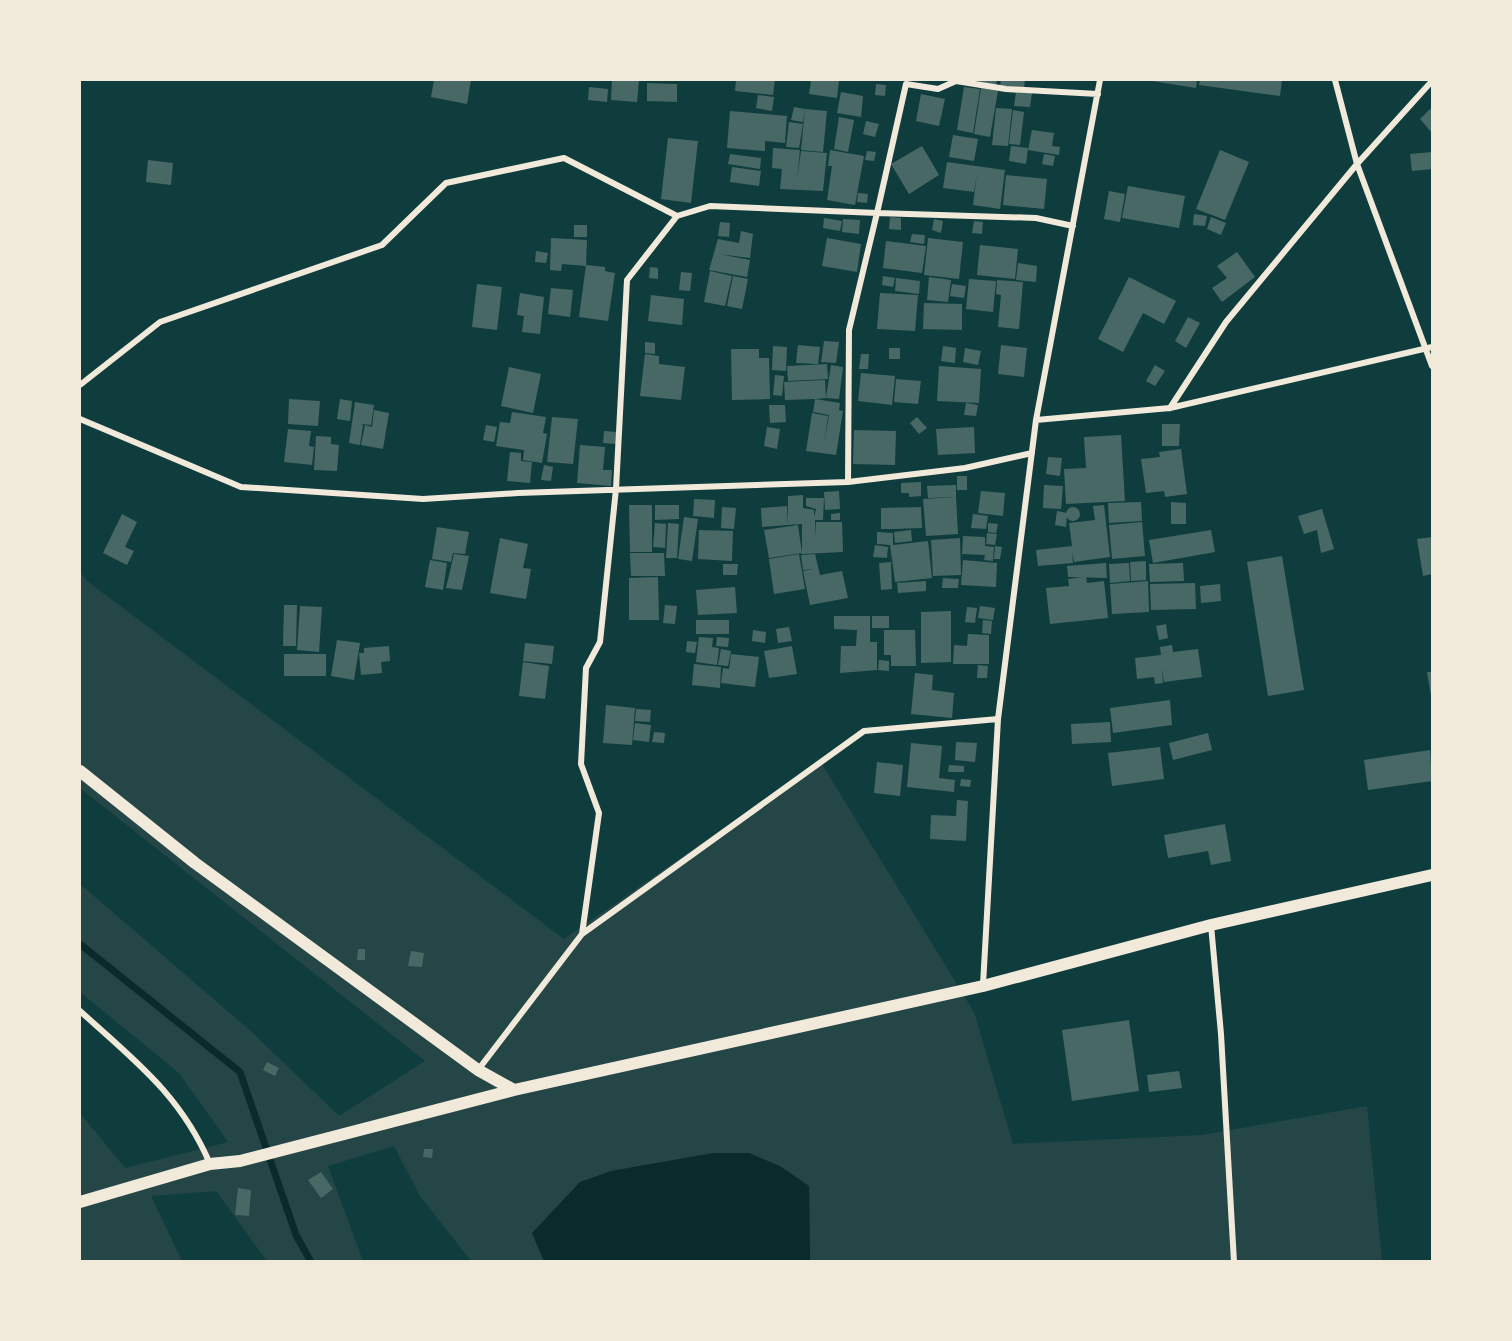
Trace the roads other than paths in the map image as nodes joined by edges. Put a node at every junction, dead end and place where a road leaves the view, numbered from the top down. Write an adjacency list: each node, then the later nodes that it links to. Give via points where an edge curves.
1 (1100, 80): 4 (street)
2 (1335, 80): 5 (street)
3 (1432, 81): 5 (street)
4 (1098, 94): 6 (street, via 1006,89 956,81 938,89 906,84); 8 (street)
5 (1357, 164): 9 (street); 12 (street, via 1226,322)
6 (877, 213): 7 (street, via 710,206); 8 (street, via 1036,218); 16 (street, via 849,330)
7 (677, 216): 11 (street, via 564,158 447,183 382,245 160,322); 17 (street, via 627,280)
8 (1072, 226): 14 (street)
9 (1429, 347): 10 (street); 12 (street)
10 (1432, 366)
11 (80, 385)
12 (1170, 408): 14 (street)
13 (80, 419): 17 (street, via 241,487 423,499)
14 (1036, 420): 15 (street)
15 (1032, 453): 16 (street, via 965,468); 18 (street)
16 (848, 482): 17 (street)
17 (616, 489): 22 (street, via 600,642 586,668 581,764 599,813)
18 (998, 719): 22 (street, via 864,731); 23 (street)
19 (80, 771): 25 (main road, via 195,863)
20 (1432, 874): 21 (main road)
21 (1211, 924): 23 (main road); 29 (street)
22 (582, 934): 25 (street)
23 (983, 986): 26 (main road)
24 (80, 1011): 27 (street, via 162,1085 197,1133)
25 (478, 1070): 26 (main road)
26 (514, 1090): 27 (main road, via 240,1161)
27 (210, 1164): 28 (main road)
28 (80, 1202)
29 (1234, 1262)

